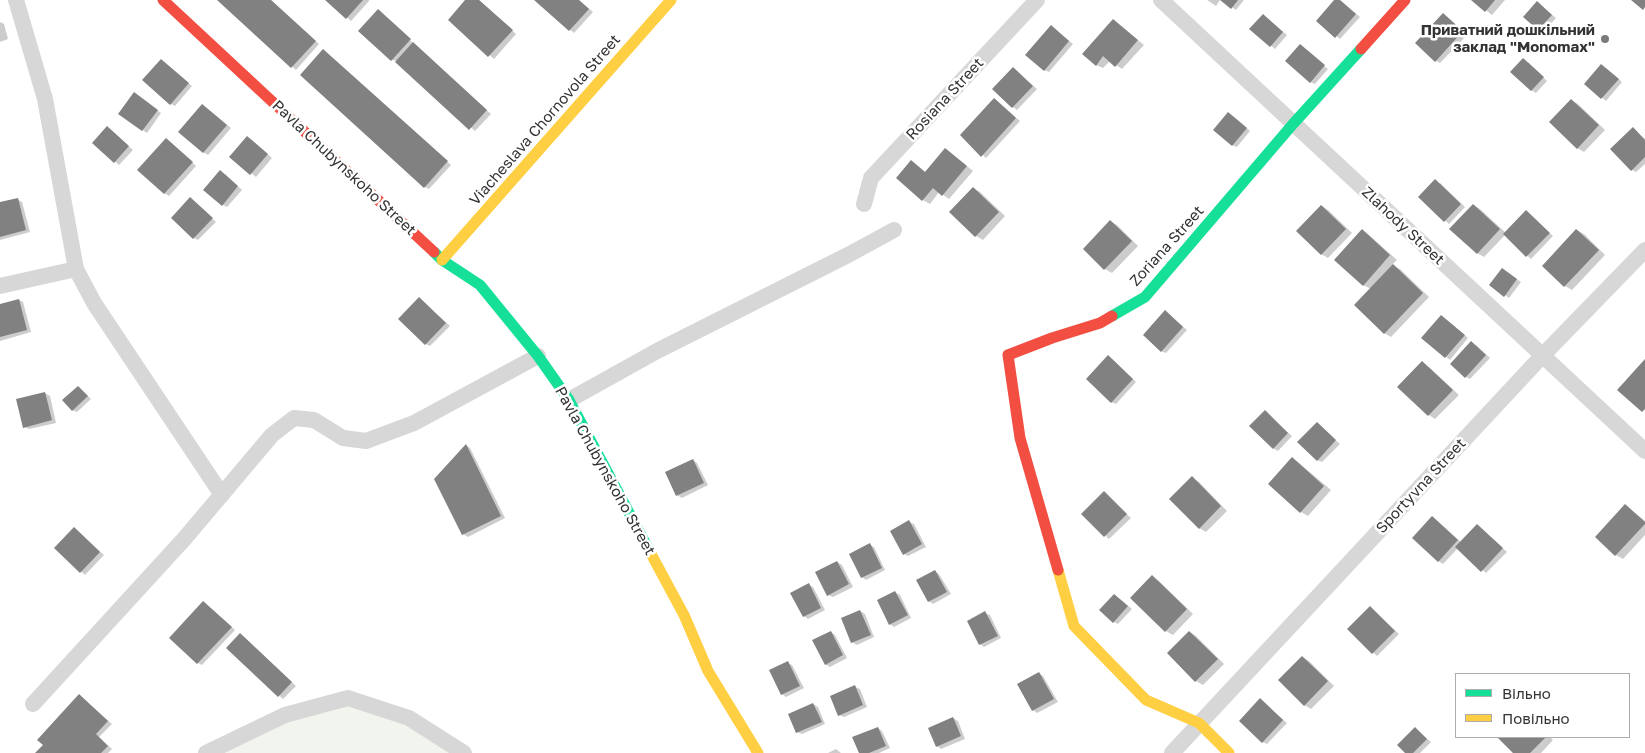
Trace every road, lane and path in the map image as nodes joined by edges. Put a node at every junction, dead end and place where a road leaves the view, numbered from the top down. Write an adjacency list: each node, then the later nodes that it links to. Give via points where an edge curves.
1 (16, 0): 12 (street, via 45,100)
2 (163, 0): 11 (street, Pavla Chubynskoho Street)
3 (671, 0): 11 (street, Viacheslava Chornovola Street)
4 (1037, 0): 8 (street, Rosiana Street, via 871,178)
5 (1161, 0): 7 (street, Zlahody Street)
6 (1405, 0): 7 (street, Zoriana Street)
7 (1293, 124): 14 (street, Zlahody Street); 20 (street, Zoriana Street, via 1145,296 1100,324 1008,355 1020,438 1074,626 1146,700)
8 (864, 204)
9 (894, 230): 16 (street, via 657,351)
10 (1645, 250): 14 (street, Sportyvna Street)
11 (442, 260): 15 (street, Pavla Chubynskoho Street, via 480,285)
12 (76, 269): 13 (street); 18 (street, via 94,303)
13 (0, 286)
14 (1543, 355): 17 (street, Zlahody Street); 20 (street, Sportyvna Street)
15 (538, 356): 16 (street, Pavla Chubynskoho Street); 18 (street, via 414,423 366,441 343,438 314,420 294,418 272,435)
16 (569, 400): 23 (street, Pavla Chubynskoho Street, via 684,615 708,671)
17 (1645, 451)
18 (222, 496): 19 (street)
19 (33, 704)
20 (1199, 723): 24 (street, Sportyvna Street); 25 (street)
21 (206, 753): 22 (street, via 285,714 348,698 409,718)
22 (464, 753)
23 (758, 753)
24 (1172, 753)
25 (1229, 753)

